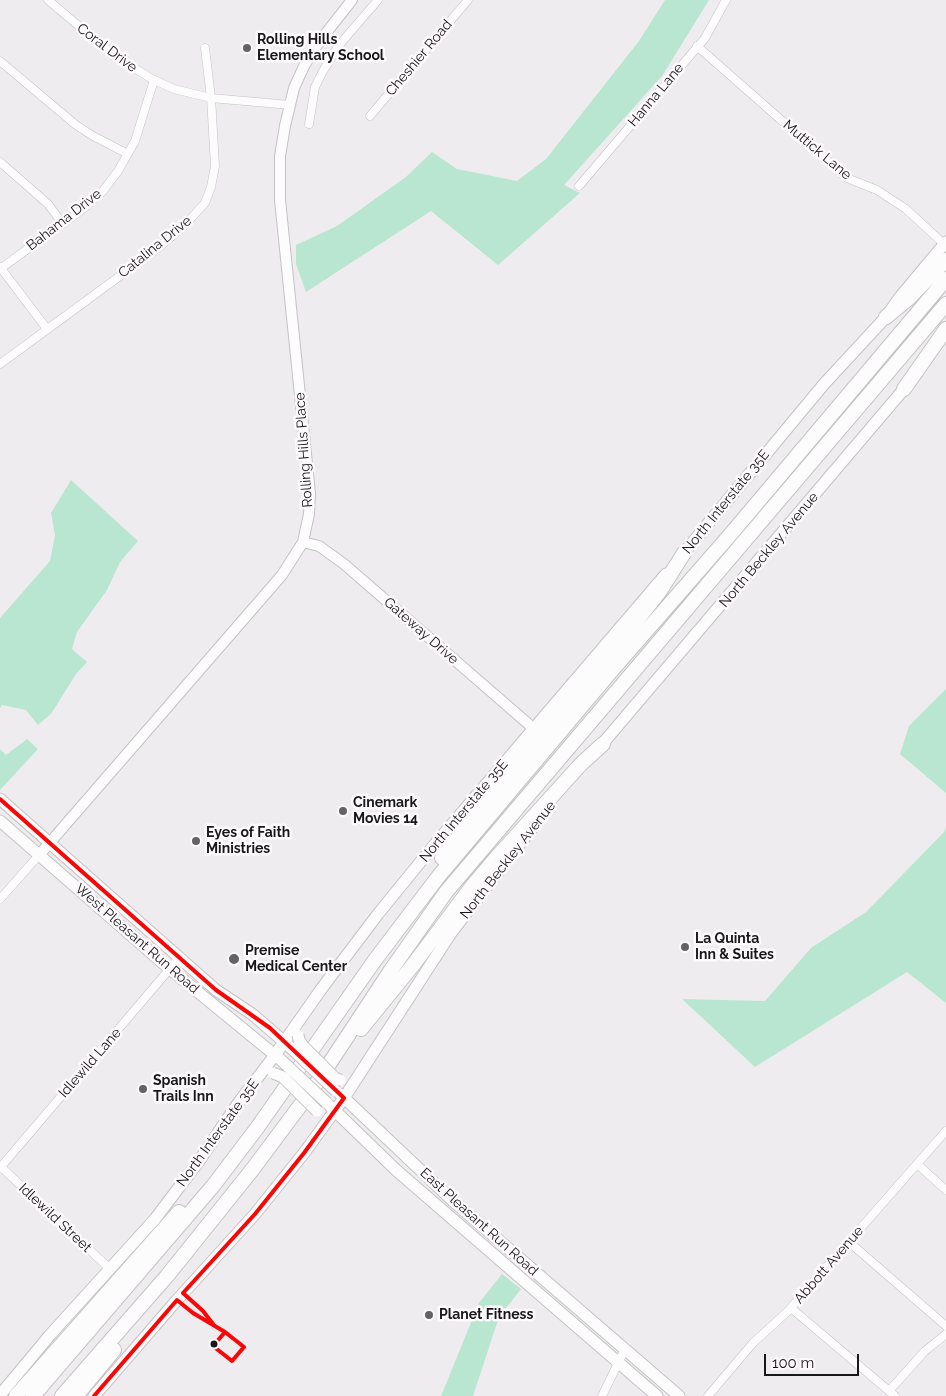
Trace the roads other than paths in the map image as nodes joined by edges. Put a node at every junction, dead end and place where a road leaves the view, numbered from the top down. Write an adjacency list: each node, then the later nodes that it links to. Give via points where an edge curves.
1 (48, 0): 9 (street, Coral Drive, via 117,58)
2 (352, 0): 11 (street, Rolling Hills Place, via 305,64)
3 (378, 0): 13 (street, via 340,44 323,71 315,87)
4 (468, 0): 12 (street, Cheshier Road)
5 (726, 0): 6 (street, Hanna Lane, via 705,38)
6 (697, 46): 16 (street, Hanna Lane); 18 (street, Muttick Lane, via 846,178 877,190)
7 (205, 48): 10 (street, Catalina Drive)
8 (0, 61): 14 (street, via 76,124)
9 (154, 80): 10 (street, Coral Drive); 14 (street, Bahama Drive)
10 (211, 98): 11 (street, Coral Drive); 24 (street, Catalina Drive, via 215,166 205,203 188,223 154,252)
11 (290, 104): 29 (street, Rolling Hills Place, via 282,143 280,184 310,493)
12 (370, 116)
13 (309, 124)
14 (128, 154): 17 (street, Bahama Drive, via 94,200)
15 (0, 162): 17 (street, via 48,204)
16 (579, 186)
17 (62, 223): 20 (street, Bahama Drive)
18 (945, 243): 23 (main road, North Interstate 35E)
19 (946, 260): 23 (highway)
20 (0, 268): 24 (street)
21 (946, 279): 39 (highway, via 438,876)
22 (946, 304): 48 (highway, via 446,892)
23 (886, 317): 30 (main road, North Interstate 35E, via 824,384)
24 (46, 329): 27 (street, Catalina Drive)
25 (946, 329): 28 (highway)
26 (946, 342): 28 (main road, North Beckley Avenue)
27 (0, 364)
28 (904, 389): 32 (main road, North Beckley Avenue)
29 (303, 542): 31 (street, Gateway Drive, via 319,546 344,564); 35 (street, Rolling Hills Place, via 282,575)
30 (684, 553): 31 (main road, North Interstate 35E); 39 (highway, via 660,591 613,651 452,845 392,927)
31 (533, 728): 41 (main road, North Interstate 35E, via 378,914)
32 (602, 744): 44 (main road, North Beckley Avenue, via 530,829 451,933); 48 (highway, via 490,864 352,1041 301,1114)
33 (0, 799): 35 (main road, West Pleasant Run Road)
34 (0, 821): 36 (main road, West Pleasant Run Road)
35 (50, 843): 36 (street, Rolling Hills Place); 38 (main road, West Pleasant Run Road)
36 (40, 854): 37 (street); 40 (main road, West Pleasant Run Road)
37 (0, 898)
38 (180, 958): 40 (street, Idlewild Lane); 42 (main road, West Pleasant Run Road, via 216,990)
39 (375, 960): 50 (highway)
40 (171, 970): 43 (main road, West Pleasant Run Road); 52 (street, Idlewild Lane)
41 (322, 988): 42 (main road, North Interstate 35E); 45 (main road, bridge, via 319,1003 298,1035 302,1046 335,1078)
42 (288, 1044): 43 (main road, North Interstate 35E); 45 (main road, East Pleasant Run Road, bridge)
43 (279, 1058): 46 (main road, North Interstate 35E); 47 (main road, East Pleasant Run Road, bridge)
44 (360, 1074): 45 (main road, North Beckley Avenue); 45 (main road, via 346,1081)
45 (340, 1090): 47 (main road, North Beckley Avenue); 55 (main road, East Pleasant Run Road)
46 (246, 1093): 53 (main road, bridge, via 266,1074 273,1073 283,1077 317,1111 318,1120 284,1171); 60 (main road, North Interstate 35E, via 199,1161)
47 (331, 1107): 53 (main road, North Beckley Avenue); 56 (main road, East Pleasant Run Road)
48 (281, 1131): 61 (highway)
49 (946, 1131): 51 (street, Abbott Avenue)
50 (247, 1141): 71 (highway, via 211,1176); 72 (highway, via 213,1186)
51 (917, 1164): 54 (street); 57 (street, Abbott Avenue)
52 (0, 1168): 60 (street, Idlewild Street)
53 (281, 1183): 75 (main road, North Beckley Avenue)
54 (946, 1190)
55 (461, 1208): 56 (main road); 58 (main road, East Pleasant Run Road)
56 (452, 1219): 59 (main road, East Pleasant Run Road)
57 (849, 1242): 64 (street, Abbott Avenue); 65 (street)
58 (512, 1252): 59 (main road); 62 (main road, East Pleasant Run Road)
59 (503, 1263): 63 (main road, East Pleasant Run Road)
60 (110, 1269): 70 (main road, North Interstate 35E)
61 (167, 1276): 73 (highway); 74 (highway, via 129,1332)
62 (543, 1279): 63 (main road); 67 (main road, East Pleasant Run Road)
63 (534, 1290): 68 (main road, East Pleasant Run Road)
64 (791, 1308): 69 (street); 79 (street, Abbott Avenue, via 753,1343)
65 (946, 1326)
66 (946, 1334): 69 (street, via 925,1351)
67 (625, 1349): 68 (street); 78 (main road, East Pleasant Run Road)
68 (618, 1362): 76 (street); 77 (main road, East Pleasant Run Road)
69 (892, 1394)
70 (0, 1395)
71 (16, 1396)
72 (33, 1396)
73 (62, 1396)
74 (76, 1396)
75 (94, 1396)
76 (602, 1396)
77 (657, 1396)
78 (680, 1396)
79 (708, 1396)

